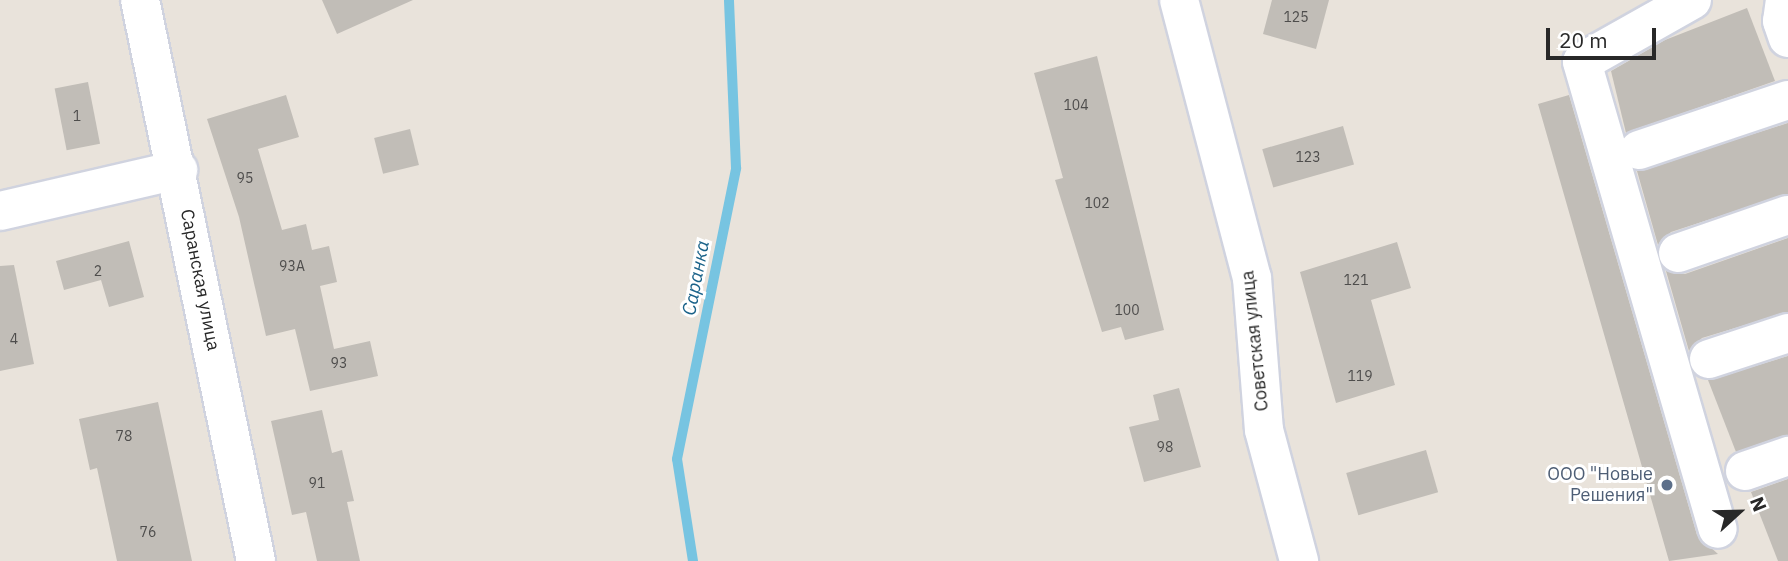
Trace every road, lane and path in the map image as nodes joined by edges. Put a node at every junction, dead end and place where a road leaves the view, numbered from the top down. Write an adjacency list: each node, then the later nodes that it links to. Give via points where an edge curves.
1 (140, 0): 8 (street, Саранская улица)
2 (1179, 0): 18 (street, Советская улица, via 1252,278 1264,430)
3 (1692, 0): 16 (street, via 1582,62)
4 (1785, 0): 5 (street, via 1782,22)
5 (1788, 38)
6 (1788, 100): 7 (street)
7 (1639, 150)
8 (178, 170): 9 (street); 17 (street, Саранская улица)
9 (0, 211)
10 (1788, 215): 11 (street)
11 (1678, 253)
12 (1788, 333): 13 (street)
13 (1710, 359)
14 (1788, 456): 15 (street)
15 (1745, 471)
16 (1718, 529)
17 (256, 561)
18 (1299, 561)

